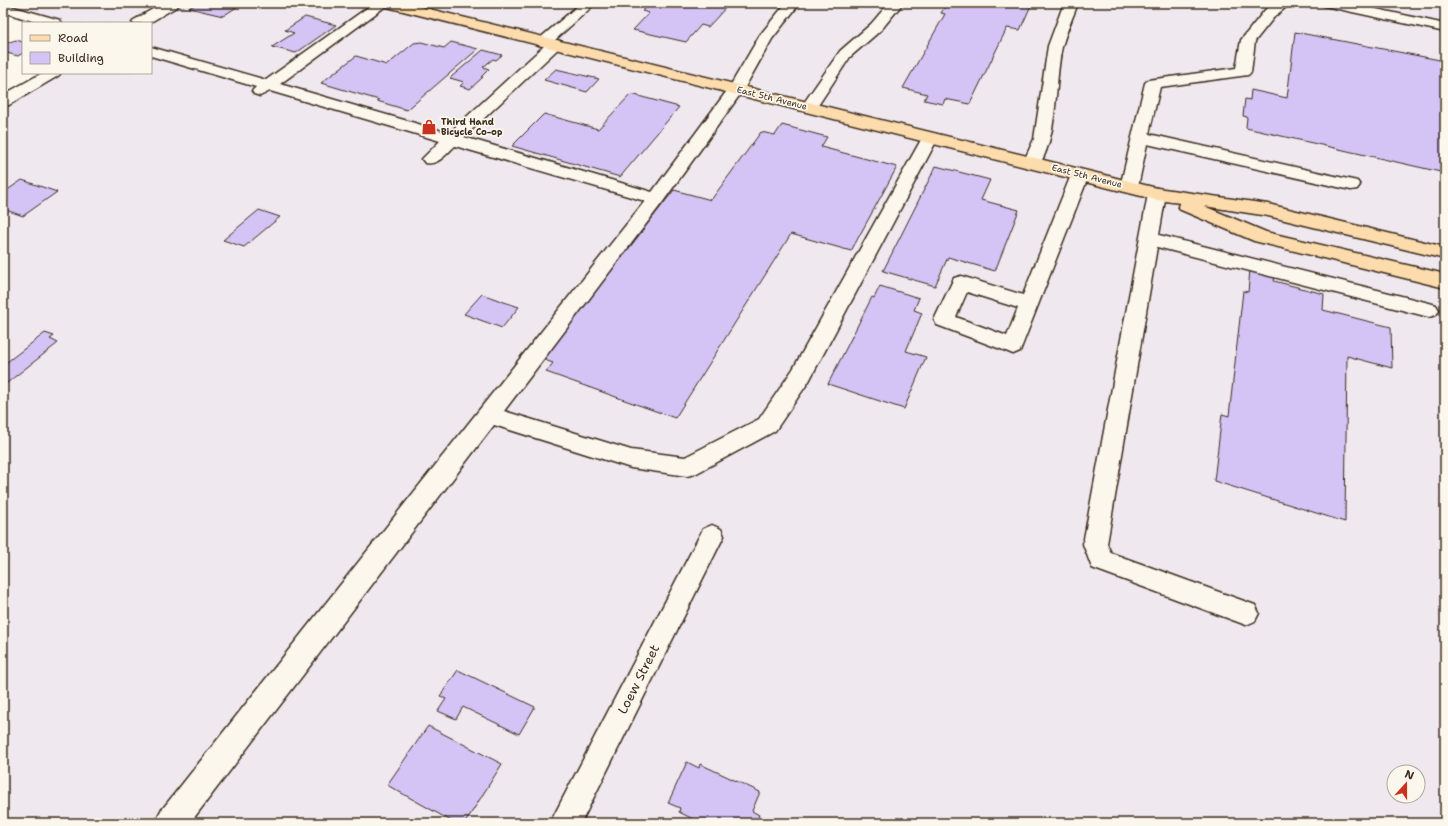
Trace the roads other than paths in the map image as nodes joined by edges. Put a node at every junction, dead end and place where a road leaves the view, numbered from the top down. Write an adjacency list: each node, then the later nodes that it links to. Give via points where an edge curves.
1 (173, 3): 12 (street)
2 (383, 3): 17 (street)
3 (388, 3): 14 (main road, East 5th Avenue)
4 (588, 3): 14 (street)
5 (793, 3): 18 (street, via 765,38)
6 (896, 3): 20 (street, via 876,27 844,54)
7 (1071, 3): 25 (street, via 1055,46 1042,139)
8 (1284, 3): 21 (street, via 1270,13 1248,40 1243,72 1153,83)
9 (1329, 3): 13 (street)
10 (3, 8): 11 (street)
11 (52, 22)
12 (141, 22)
13 (1445, 28)
14 (550, 43): 18 (main road, East 5th Avenue); 23 (street)
15 (152, 51): 17 (street)
16 (51, 74): 19 (street)
17 (263, 89): 23 (street)
18 (736, 89): 20 (main road, East 5th Avenue); 30 (street)
19 (3, 102)
20 (808, 107): 22 (main road, East 5th Avenue)
21 (1140, 137): 27 (street); 28 (street)
22 (930, 138): 25 (main road, East 5th Avenue); 36 (street, via 802,375 767,425 687,467 631,459)
23 (452, 139): 24 (street); 30 (street)
24 (431, 159)
25 (1032, 163): 26 (main road, East 5th Avenue)
26 (1080, 174): 28 (main road, East 5th Avenue); 34 (street)
27 (1351, 185)
28 (1129, 187): 29 (main road, East 5th Avenue)
29 (1157, 194): 31 (street); 32 (main road, East 5th Avenue, via 1268,210); 33 (main road, East 5th Avenue, via 1261,237)
30 (656, 199): 36 (street)
31 (1149, 239): 35 (street); 38 (street, via 1095,544 1101,560)
32 (1445, 253)
33 (1445, 281)
34 (1029, 304)
35 (1429, 310)
36 (489, 414): 39 (street)
37 (712, 536): 40 (street, Loew Street)
38 (1246, 613)
39 (171, 823)
40 (565, 823)

